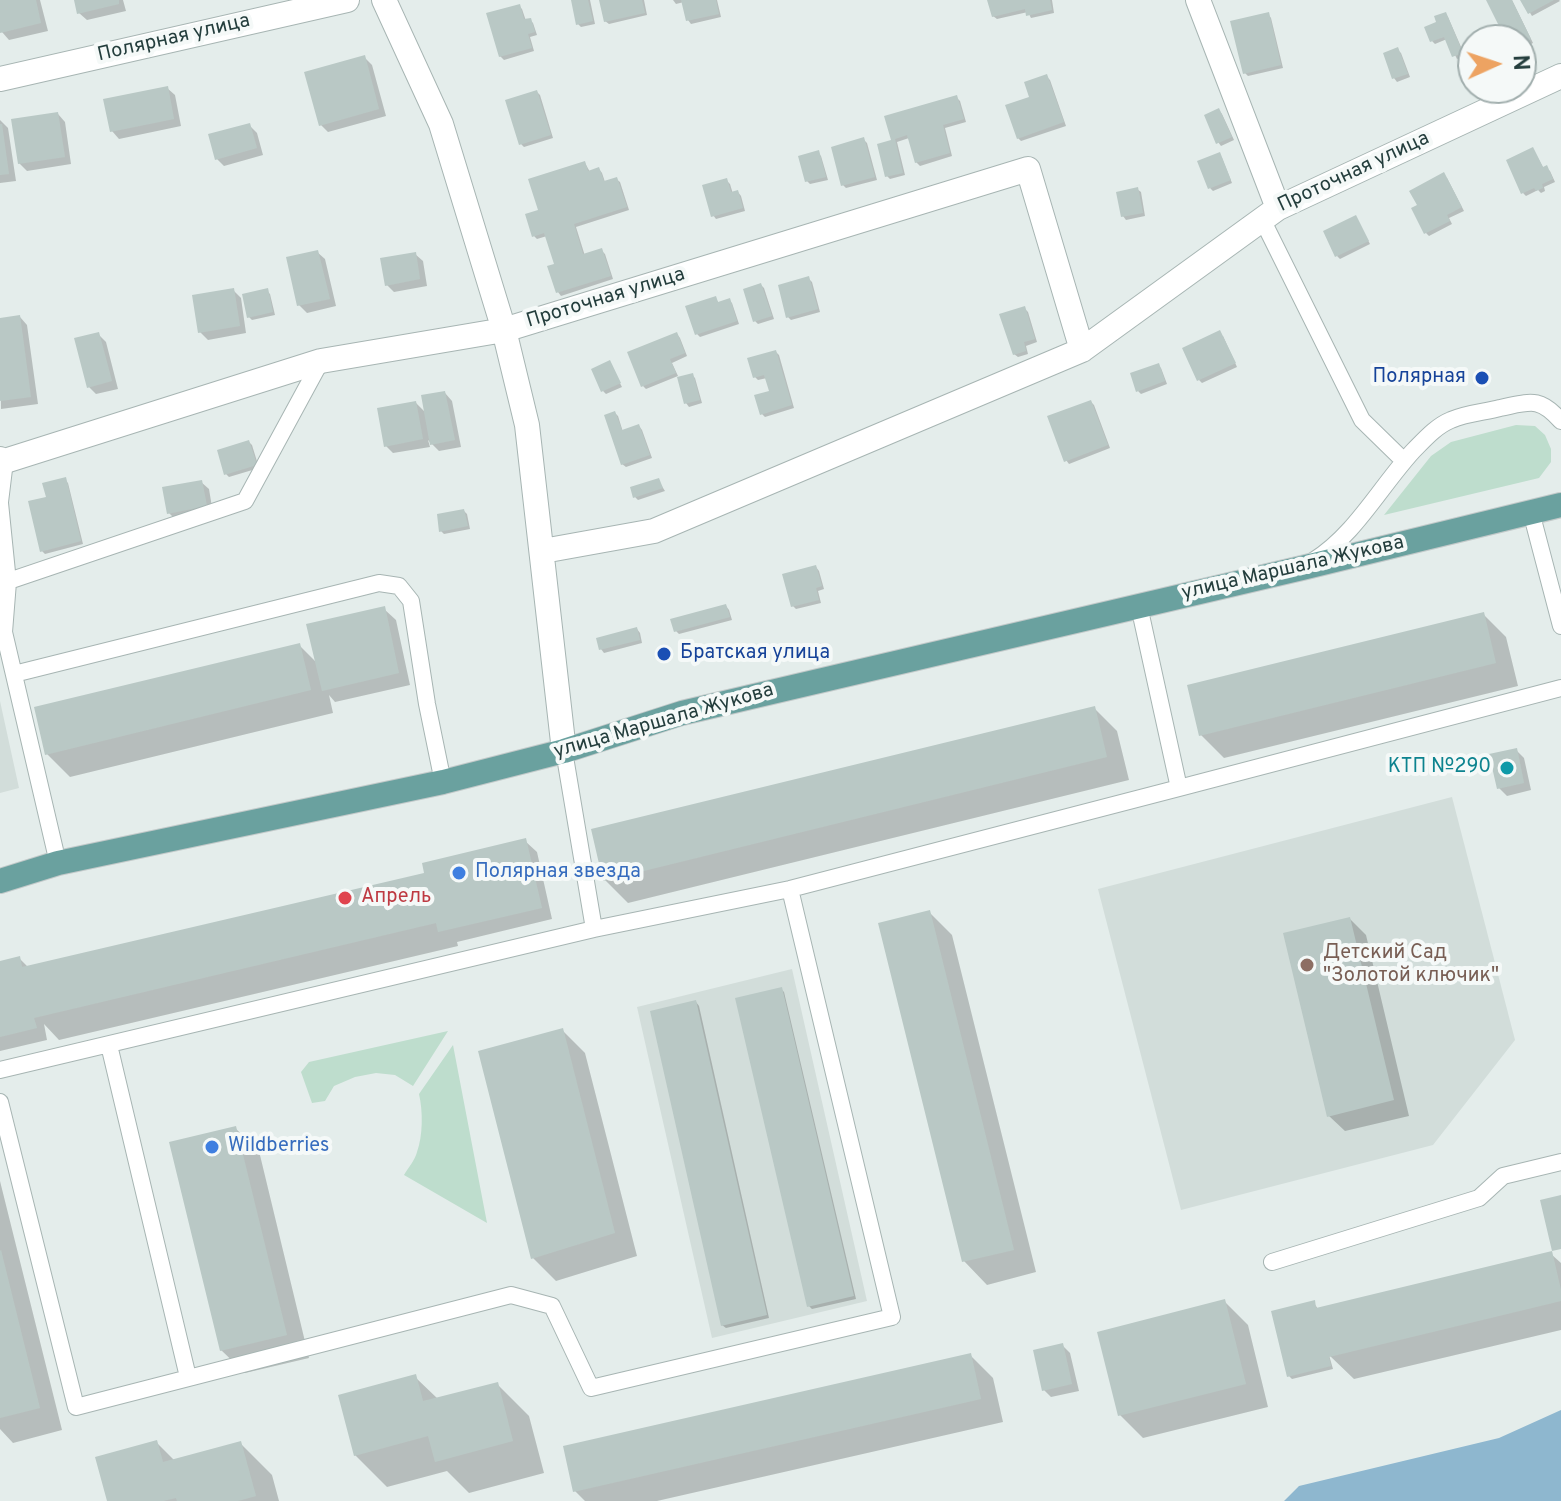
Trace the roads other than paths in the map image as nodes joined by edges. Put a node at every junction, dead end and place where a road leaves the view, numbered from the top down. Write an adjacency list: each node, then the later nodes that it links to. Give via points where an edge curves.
1 (347, 0): 5 (street, Полярная улица)
2 (384, 0): 7 (street, via 441,124)
3 (1198, 0): 6 (street)
4 (1561, 76): 6 (street, Проточная улица)
5 (0, 79)
6 (1270, 214): 8 (street, Проточная улица); 12 (lane, via 1362,420)
7 (504, 330): 8 (street, Проточная улица, via 1028,169); 9 (street, Проточная улица); 16 (street, via 527,425)
8 (1082, 350): 16 (street, Проточная улица, via 654,531)
9 (321, 361): 11 (street, Проточная улица); 18 (lane, via 245,501)
10 (1561, 421): 12 (lane, via 1549,408 1531,402 1462,417 1428,435)
11 (3, 460): 13 (lane)
12 (1404, 461): 17 (lane, via 1343,537)
13 (0, 502): 18 (lane)
14 (1561, 505): 15 (main road, улица Маршала Жукова)
15 (1531, 512): 17 (main road, улица Маршала Жукова); 20 (lane)
16 (543, 551): 23 (street)
17 (1302, 568): 19 (main road, улица Маршала Жукова)
18 (4, 583): 21 (lane, via 4,632)
19 (1139, 606): 23 (main road, улица Маршала Жукова, via 682,713); 25 (lane)
20 (1561, 626)
21 (14, 674): 24 (lane, via 379,583 399,586 411,601); 26 (lane)
22 (1561, 688): 25 (lane)
23 (564, 751): 24 (main road, улица Маршала Жукова); 29 (lane)
24 (443, 782): 26 (main road, улица Маршала Жукова)
25 (1179, 788): 28 (lane)
26 (58, 863): 27 (main road, улица Маршала Жукова)
27 (0, 881)
28 (790, 889): 29 (lane); 35 (lane, via 892,1317 591,1388 552,1306 511,1295)
29 (594, 929): 30 (lane)
30 (109, 1045): 31 (lane); 35 (lane)
31 (0, 1070)
32 (0, 1102): 35 (lane, via 76,1407)
33 (1561, 1162): 34 (lane, via 1503,1176 1479,1198)
34 (1272, 1262)
35 (188, 1377)

